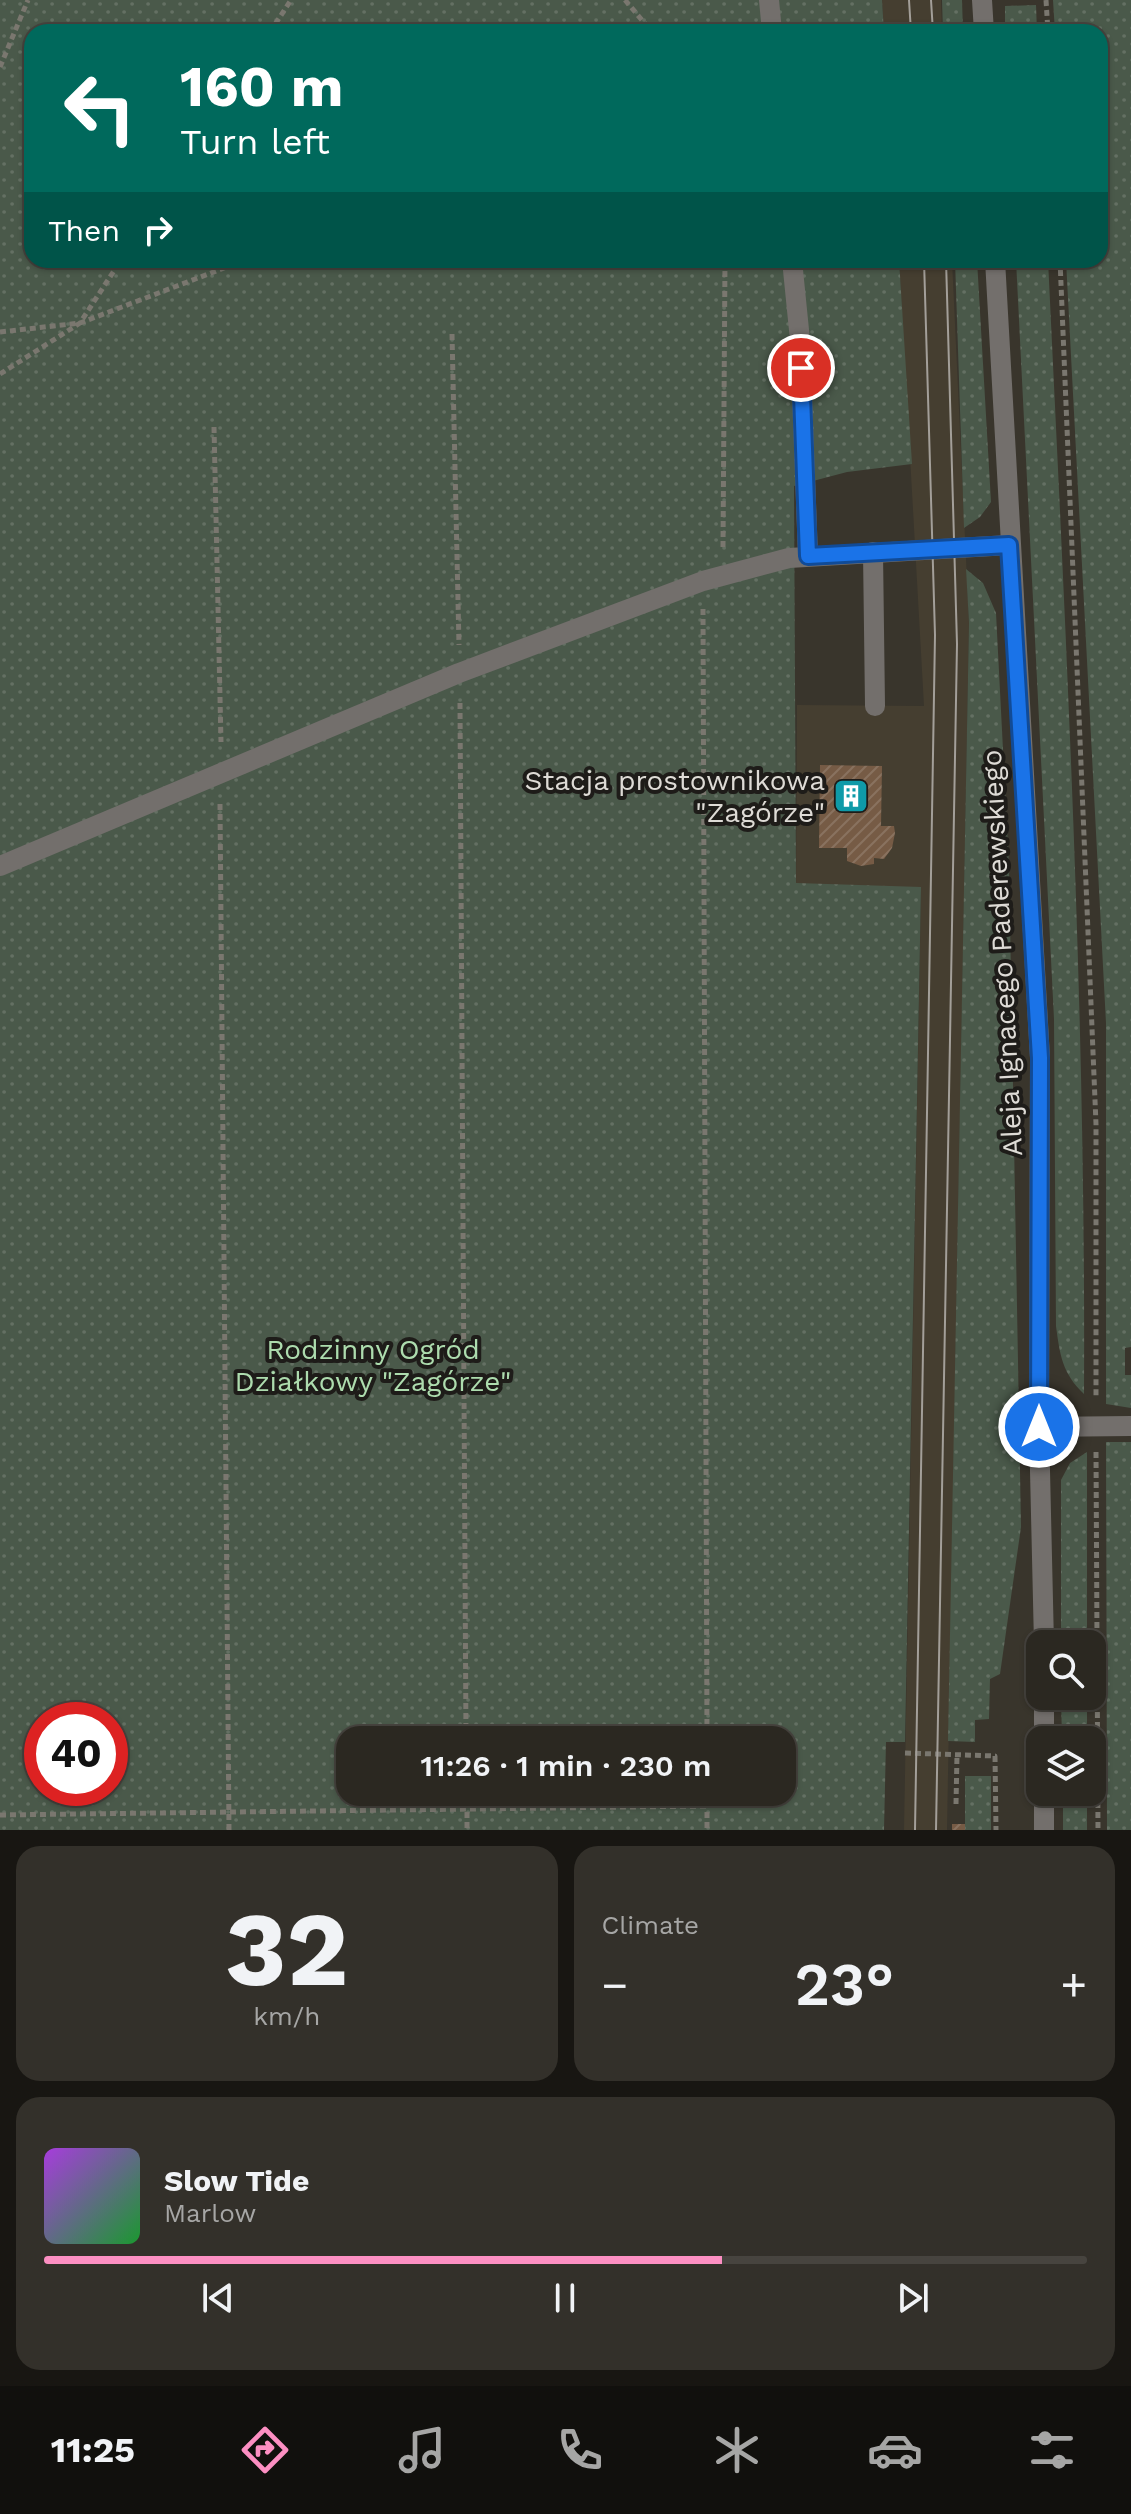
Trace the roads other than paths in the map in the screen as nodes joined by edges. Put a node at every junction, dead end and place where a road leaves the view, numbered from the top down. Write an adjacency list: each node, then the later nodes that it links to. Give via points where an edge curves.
1 (769, 0): 3 (street)
2 (982, 0): 4 (street)
3 (771, 24)
4 (984, 24)
5 (793, 268): 9 (street)
6 (995, 268): 7 (street, Aleja Ignacego Paderewskiego)
7 (1009, 545): 8 (street); 13 (street, Aleja Ignacego Paderewskiego, via 1040,1058)
8 (873, 552): 9 (street); 10 (street)
9 (808, 556): 11 (street, via 713,579 459,673)
10 (875, 706)
11 (0, 866)
12 (1131, 1426): 13 (street)
13 (1039, 1427): 14 (street, Aleja Ignacego Paderewskiego)
14 (1044, 1630)
15 (1044, 1806): 16 (street)
16 (1044, 1830)

